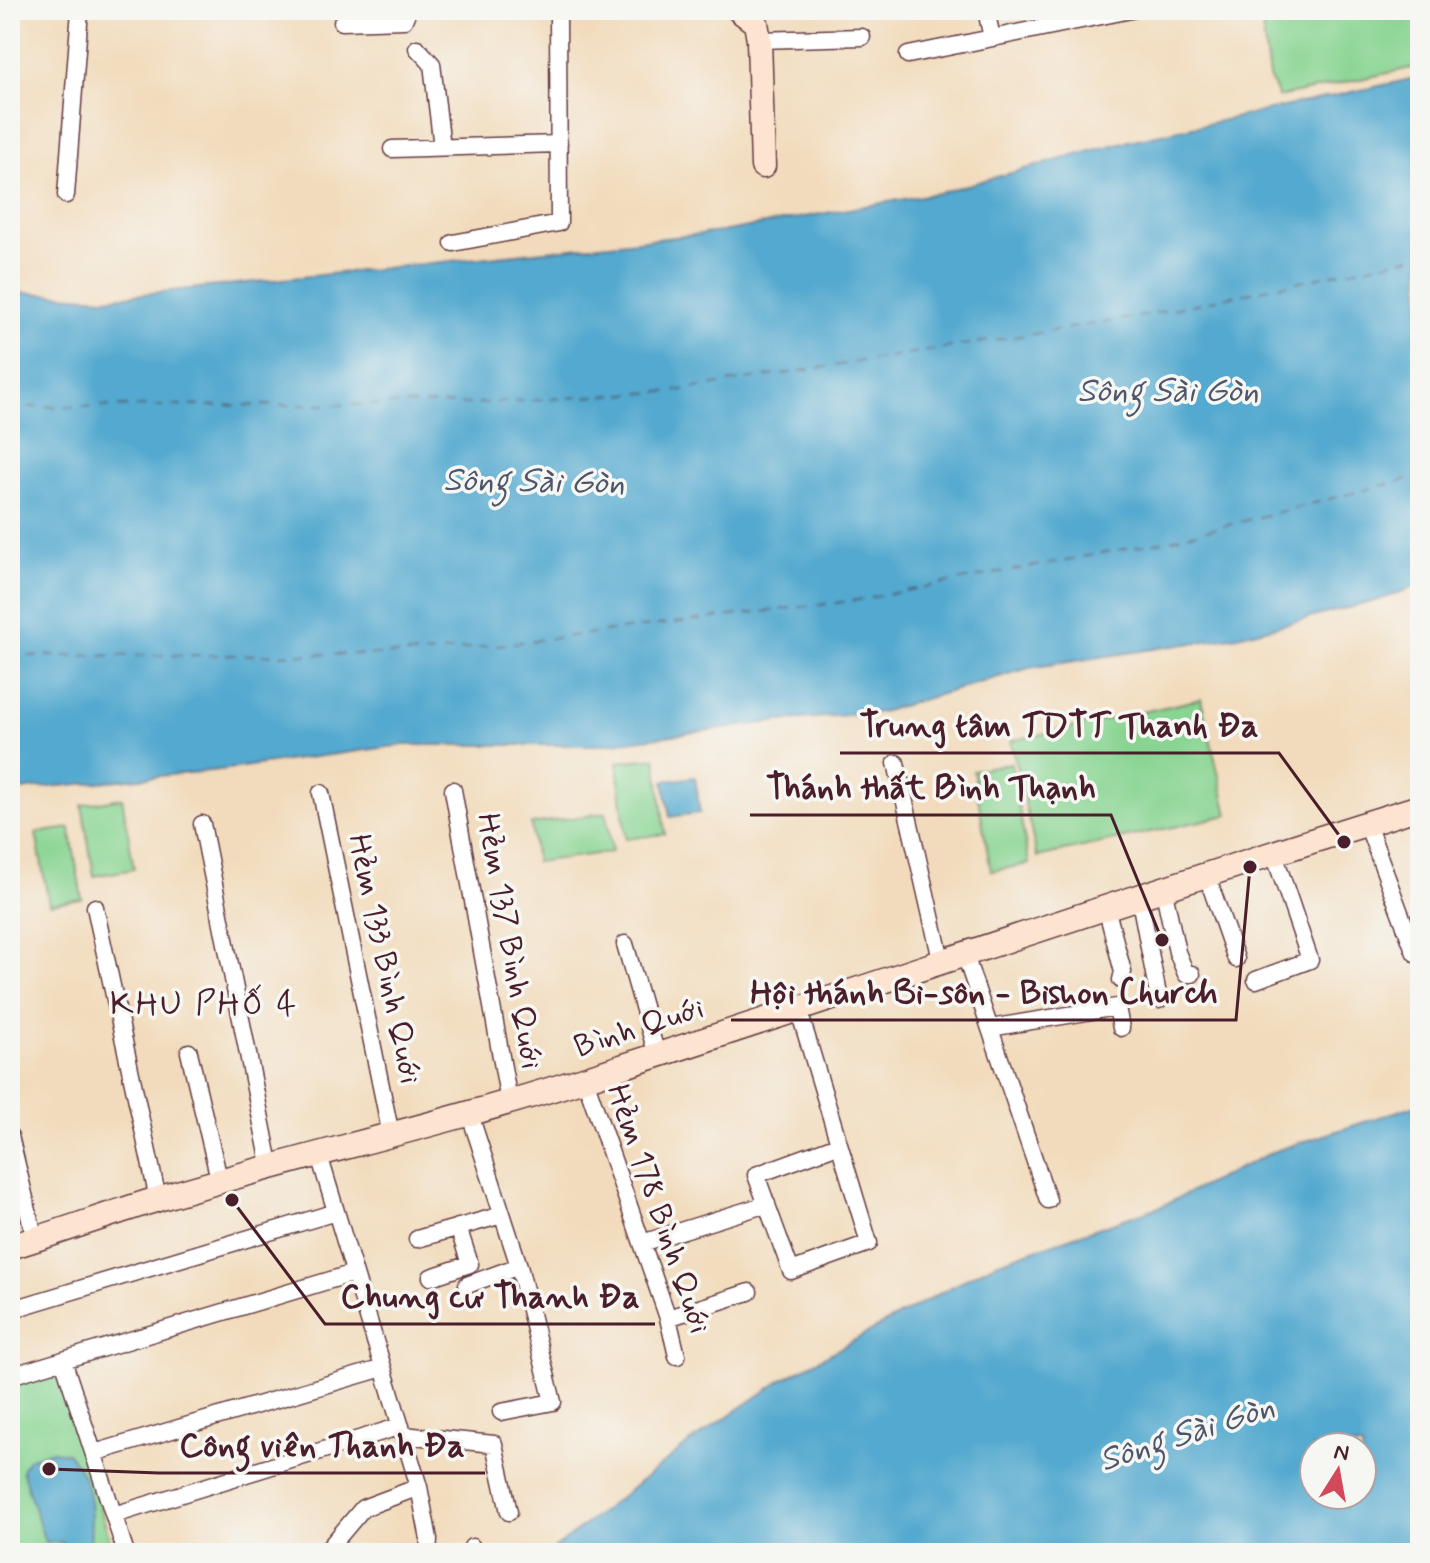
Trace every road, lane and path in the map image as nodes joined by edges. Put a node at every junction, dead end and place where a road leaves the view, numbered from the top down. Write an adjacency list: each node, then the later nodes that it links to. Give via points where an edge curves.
1 (80, 10): 18 (street)
2 (408, 10): 8 (street, via 404,20)
3 (558, 10): 14 (street)
4 (739, 10): 11 (main road, via 756,23)
5 (986, 10): 10 (street)
6 (1131, 10): 7 (street)
7 (1111, 12): 10 (street)
8 (342, 22)
9 (862, 37): 11 (street)
10 (992, 38): 13 (street)
11 (759, 40): 17 (main road)
12 (417, 48): 15 (street, via 432,64)
13 (908, 55)
14 (559, 144): 15 (street); 19 (street, via 559,223)
15 (442, 147): 16 (street)
16 (392, 149)
17 (763, 166)
18 (66, 195)
19 (453, 243)
20 (896, 763): 36 (street)
21 (453, 790): 47 (street, Hẻm 137 Bình Quới)
22 (321, 793): 49 (street, Hẻm 133 Bình Quới)
23 (1420, 807): 25 (main road, Bình Quới)
24 (202, 824): 53 (street)
25 (1367, 824): 26 (main road, Bình Quới); 33 (street)
26 (1273, 851): 27 (main road, Bình Quới); 39 (street, via 1310,960)
27 (1206, 873): 28 (main road, Bình Quới); 35 (street)
28 (1163, 887): 29 (main road, Bình Quới); 37 (street, via 1177,952 1186,974)
29 (1139, 895): 31 (main road, Bình Quới); 40 (street)
30 (95, 907): 55 (street)
31 (1106, 907): 34 (main road, Bình Quới); 38 (street)
32 (625, 944): 45 (street)
33 (1415, 953)
34 (965, 955): 36 (main road, Bình Quới); 42 (street)
35 (1236, 959)
36 (942, 964): 41 (main road, Bình Quới)
37 (1192, 974)
38 (1121, 980)
39 (1256, 980)
40 (1159, 1000)
41 (799, 1011): 45 (main road, Bình Quới); 51 (street)
42 (990, 1028): 43 (street, via 1117,1007); 56 (street)
43 (1121, 1028)
44 (189, 1052): 54 (street)
45 (657, 1055): 46 (main road, Bình Quới)
46 (585, 1079): 47 (main road, Bình Quới); 63 (street, Hẻm 178 Bình Quới)
47 (509, 1101): 48 (main road, Bình Quới)
48 (470, 1115): 49 (main road, Bình Quới); 59 (street)
49 (391, 1135): 52 (main road, Bình Quới)
50 (10, 1136): 62 (street)
51 (838, 1145): 57 (street, via 756,1175); 57 (street, via 869,1243 791,1271)
52 (319, 1155): 53 (main road, Bình Quới); 58 (street)
53 (271, 1169): 54 (main road, Bình Quới)
54 (220, 1183): 55 (main road, Bình Quới)
55 (158, 1199): 62 (main road, Bình Quới)
56 (1048, 1200)
57 (767, 1204): 63 (street)
58 (336, 1212): 66 (street); 70 (street)
59 (502, 1215): 60 (street); 65 (street)
60 (458, 1227): 61 (street); 67 (street, via 470,1264)
61 (417, 1239)
62 (35, 1240): 64 (main road, Bình Quới)
63 (642, 1243): 71 (street, Hẻm 178 Bình Quới)
64 (10, 1247)
65 (519, 1266): 68 (street); 76 (street, via 553,1402)
66 (354, 1273): 73 (street); 74 (street)
67 (431, 1277)
68 (467, 1285)
69 (749, 1292): 71 (street)
70 (10, 1310)
71 (668, 1318): 72 (street, Hẻm 178 Bình Quới)
72 (677, 1356)
73 (63, 1360): 75 (street); 78 (street)
74 (383, 1368): 77 (street); 78 (street)
75 (10, 1376)
76 (501, 1412)
77 (402, 1431): 79 (street); 80 (street, via 494,1444); 81 (street)
78 (94, 1453): 81 (street)
79 (419, 1487): 83 (street, via 363,1508); 84 (street)
80 (509, 1512)
81 (114, 1515): 82 (street)
82 (126, 1553)
83 (325, 1553)
84 (428, 1553)

